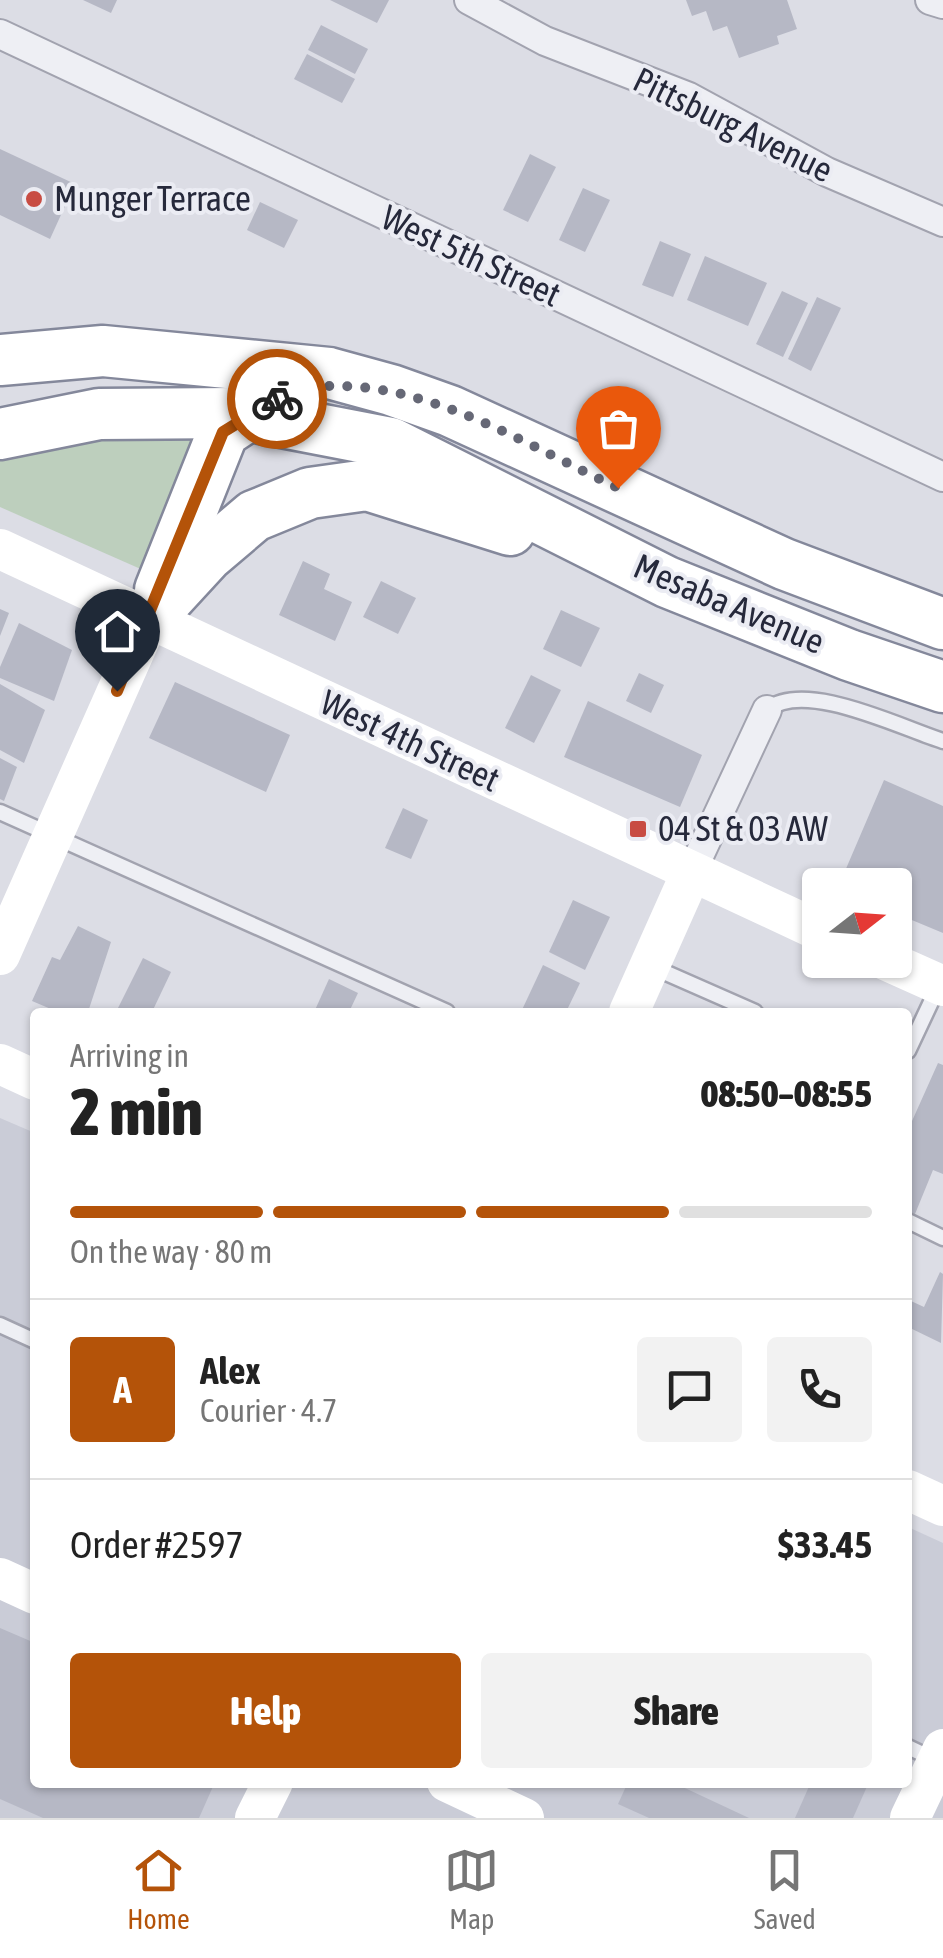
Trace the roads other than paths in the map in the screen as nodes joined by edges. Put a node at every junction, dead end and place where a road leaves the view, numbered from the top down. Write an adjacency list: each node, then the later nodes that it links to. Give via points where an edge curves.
1 (469, 0): 5 (street, Pittsburg Avenue, via 545,41 689,97 828,172)
2 (930, 0): 3 (street)
3 (943, 4)
4 (0, 34): 10 (street, West 5th Street)
5 (943, 222)
6 (0, 360): 7 (highway, Mesaba Avenue, via 103,351 329,373)
7 (391, 390): 8 (highway, via 334,385); 14 (highway, Mesaba Avenue, via 784,564)
8 (245, 415): 9 (highway, Mesaba Avenue, via 99,414); 12 (highway, Mesaba Avenue, via 391,443); 13 (highway, via 223,432)
9 (0, 434)
10 (943, 477)
11 (0, 549): 13 (street, West 4th Street)
12 (668, 582): 13 (highway, via 367,485 310,493 254,516); 15 (highway, Mesaba Avenue)
13 (149, 619): 19 (street); 20 (street, West 4th Street)
14 (943, 624)
15 (943, 687)
16 (767, 710): 17 (lane, via 779,700 810,697); 20 (street)
17 (943, 741)
18 (0, 812): 19 (lane)
19 (52, 836): 22 (street); 26 (lane)
20 (691, 873): 21 (street, West 4th Street); 23 (street)
21 (802, 923)
22 (0, 955)
23 (650, 965): 27 (street); 28 (lane)
24 (912, 972): 25 (street)
25 (941, 985): 29 (lane)
26 (438, 1008)
27 (631, 1008)
28 (746, 1008)
29 (912, 1043)
30 (0, 1064): 31 (street)
31 (30, 1078)
32 (912, 1223): 33 (lane)
33 (943, 1238)
34 (0, 1325): 35 (lane)
35 (30, 1340)
36 (912, 1492): 37 (street)
37 (943, 1506)
38 (0, 1578): 39 (street)
39 (30, 1592)
40 (933, 1755): 45 (street)
41 (270, 1788): 43 (street)
42 (461, 1788): 44 (street)
43 (256, 1818)
44 (524, 1818)
45 (910, 1818)

